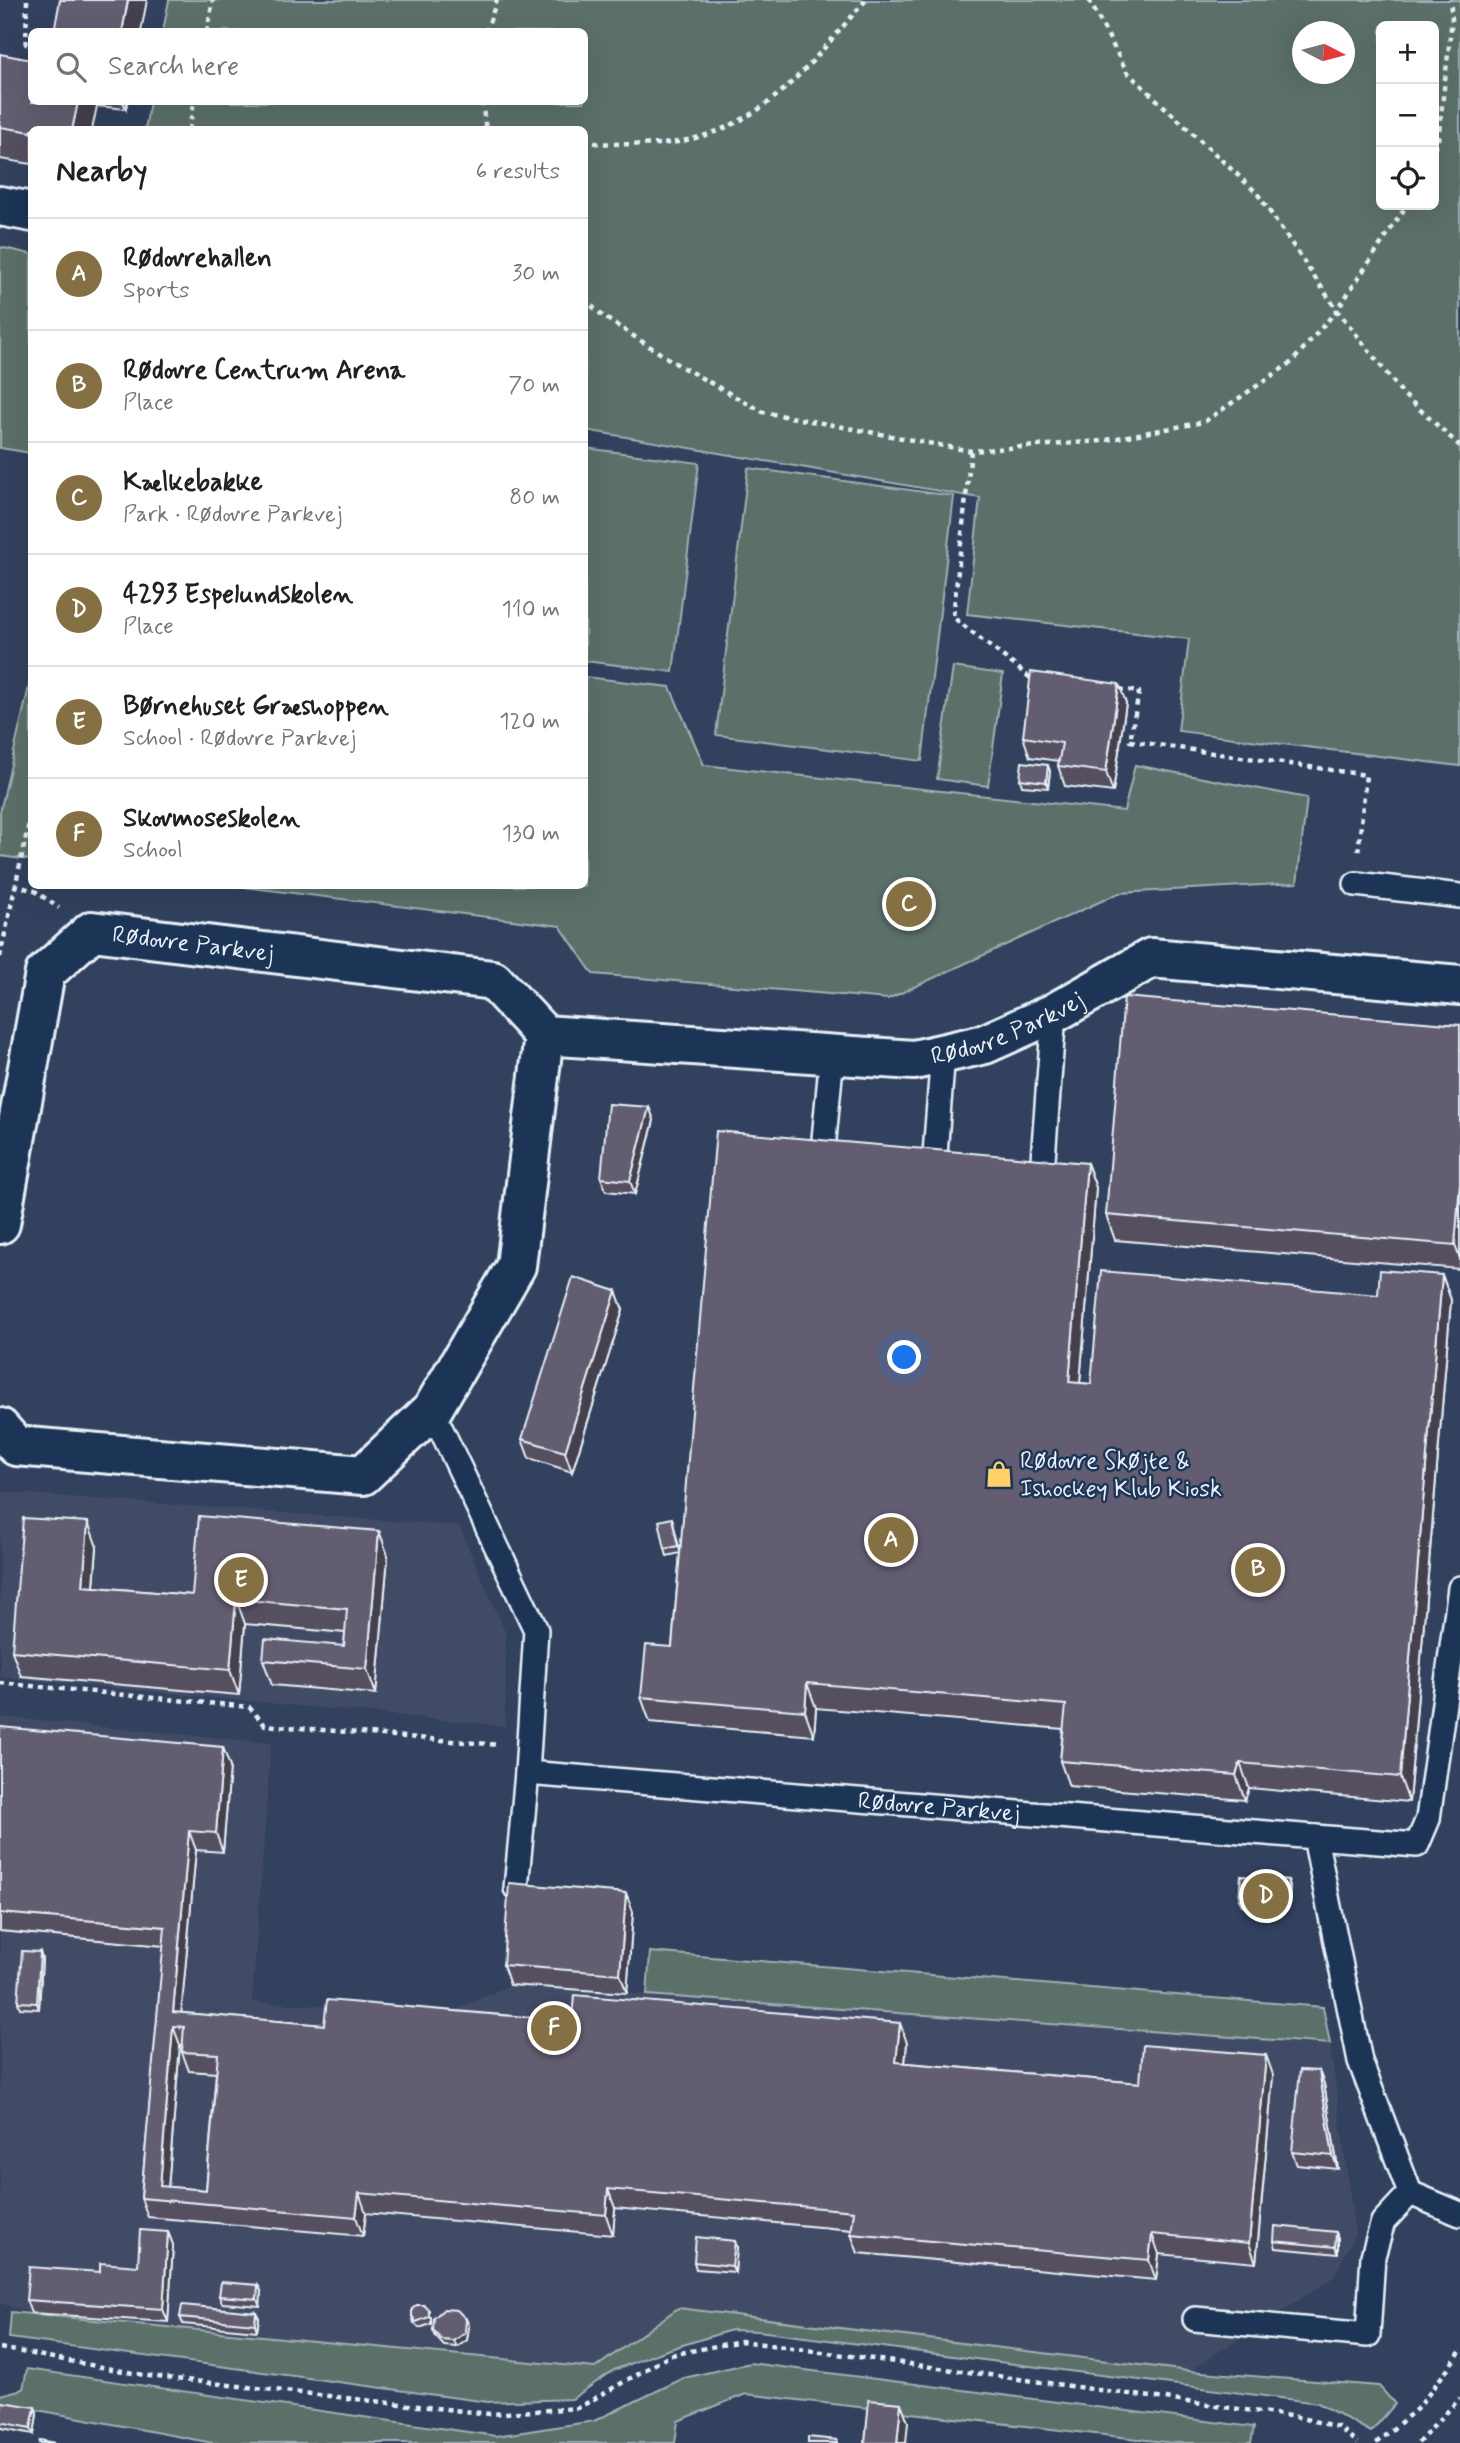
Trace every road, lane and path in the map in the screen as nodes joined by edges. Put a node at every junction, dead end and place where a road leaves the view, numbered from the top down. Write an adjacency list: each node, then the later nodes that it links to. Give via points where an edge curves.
1 (27, 0): 9 (path)
2 (213, 0): 7 (path)
3 (498, 0): 8 (path)
4 (866, 0): 14 (path, via 775,100 732,128 675,143)
5 (1089, 0): 20 (path, via 1127,72 1257,193)
6 (1450, 0): 15 (path, via 1452,19)
7 (208, 28)
8 (488, 28)
9 (28, 44)
10 (193, 105): 12 (path)
11 (482, 105): 13 (path)
12 (190, 126)
13 (485, 126)
14 (588, 143)
15 (1435, 147)
16 (0, 206): 18 (street)
17 (1404, 210): 20 (path)
18 (28, 211)
19 (588, 303): 22 (path, via 680,366 763,412)
20 (1338, 310): 21 (path, via 1403,394); 22 (path, via 1292,362 1204,422 1101,441)
21 (1460, 446)
22 (971, 451): 23 (path, via 953,617 1032,680)
23 (1045, 681)
24 (1112, 689): 26 (path, via 1139,692 1130,741 1366,775)
25 (28, 826): 27 (path)
26 (1356, 884): 28 (lane)
27 (14, 885): 29 (path, via 34,891); 30 (path)
28 (1460, 896)
29 (92, 931): 33 (street, Rødovre Parkvej, via 493,980); 39 (street, Rødovre Parkvej, via 46,973)
30 (0, 957)
31 (1460, 985): 32 (street, Rødovre Parkvej, via 1151,958)
32 (1054, 1013): 34 (street, Rødovre Parkvej, via 985,1044); 38 (lane)
33 (544, 1035): 35 (street, Rødovre Parkvej); 40 (street, via 516,1266)
34 (943, 1054): 35 (street, Rødovre Parkvej, via 914,1060); 37 (lane)
35 (832, 1055): 36 (lane)
36 (824, 1139)
37 (935, 1154)
38 (1043, 1159)
39 (0, 1224)
40 (432, 1410): 41 (street, via 363,1475 16,1446); 45 (lane, via 536,1630)
41 (0, 1427)
42 (1460, 1588): 46 (lane, Rødovre Parkvej, via 1428,1819 1417,1845)
43 (0, 1683): 44 (path, via 249,1707)
44 (265, 1725)
45 (527, 1773): 46 (lane, Rødovre Parkvej); 47 (lane)
46 (1315, 1837): 48 (lane, via 1360,2061)
47 (516, 1888)
48 (1410, 2193): 49 (lane); 50 (lane, via 1383,2222 1373,2256 1368,2336)
49 (1460, 2214)
50 (1195, 2319)
51 (0, 2348): 54 (path, via 149,2376 490,2414 578,2409 671,2355 741,2341 1297,2417 1338,2427)
52 (1460, 2352): 55 (path, via 1419,2407)
53 (1460, 2398): 56 (path)
54 (1358, 2443)
55 (1376, 2443)
56 (1418, 2443)

